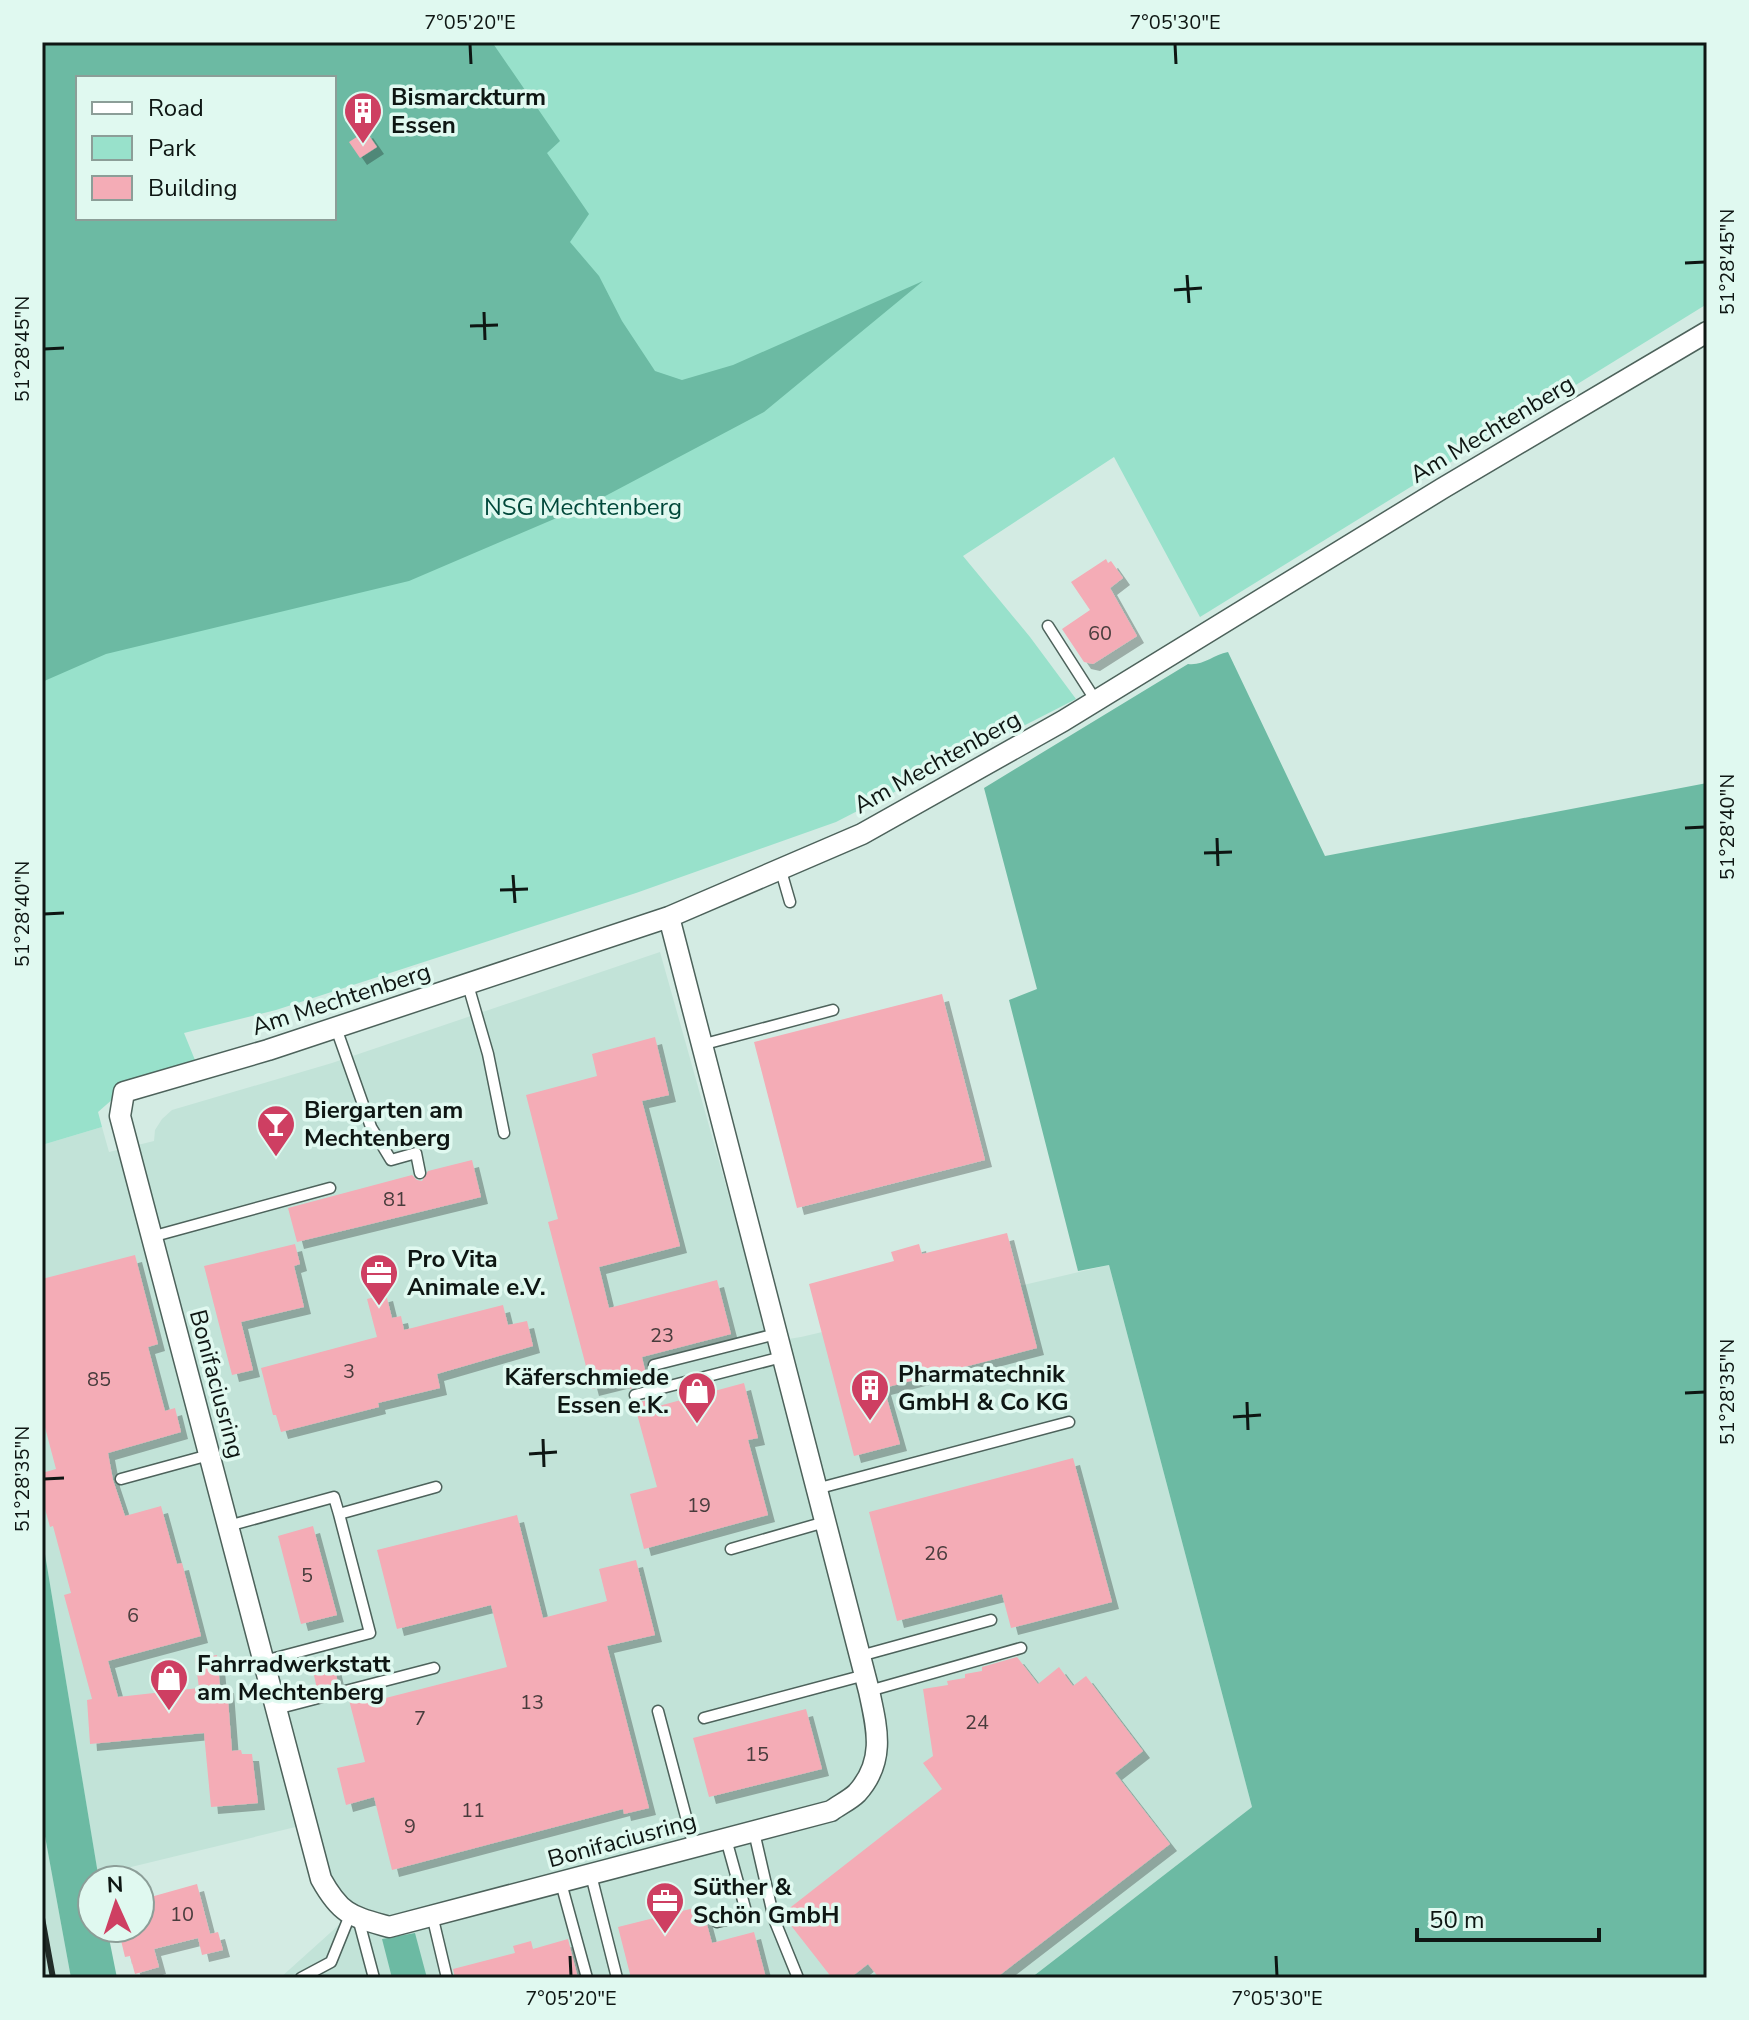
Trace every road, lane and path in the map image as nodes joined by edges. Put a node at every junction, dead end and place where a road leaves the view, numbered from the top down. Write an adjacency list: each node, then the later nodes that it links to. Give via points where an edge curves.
1 (1707, 332): 3 (street, Am Mechtenberg)
2 (1048, 626): 3 (lane)
3 (1096, 701): 4 (street, Am Mechtenberg, via 862,834)
4 (781, 871): 5 (lane); 6 (street, Am Mechtenberg)
5 (790, 902)
6 (669, 917): 7 (street, Am Mechtenberg); 10 (street, Bonifaciusring)
7 (468, 985): 9 (street, Am Mechtenberg); 12 (lane)
8 (833, 1010): 10 (lane)
9 (336, 1028): 11 (street, Am Mechtenberg); 13 (lane, via 371,1127 391,1160 416,1153)
10 (701, 1045): 16 (street, Bonifaciusring)
11 (124, 1092): 15 (street, Bonifaciusring, via 120,1116)
12 (504, 1133)
13 (420, 1173)
14 (330, 1188): 15 (lane)
15 (151, 1237): 21 (street, Bonifaciusring)
16 (776, 1334): 17 (street, Bonifaciusring); 18 (lane)
17 (782, 1357): 19 (lane); 24 (street, Bonifaciusring)
18 (654, 1365)
19 (635, 1395)
20 (1069, 1422): 24 (lane)
21 (209, 1455): 22 (lane); 27 (street, Bonifaciusring)
22 (121, 1479)
23 (436, 1487): 25 (lane)
24 (816, 1489): 26 (street, Bonifaciusring)
25 (339, 1514): 27 (lane, via 334,1497); 31 (lane, via 370,1633)
26 (825, 1522): 28 (lane); 33 (street, Bonifaciusring)
27 (228, 1526): 31 (street, Bonifaciusring)
28 (731, 1549)
29 (991, 1620): 33 (lane)
30 (1021, 1648): 33 (lane)
31 (264, 1661): 34 (street, Bonifaciusring)
32 (434, 1668): 34 (lane)
33 (865, 1674): 36 (lane); 37 (street, Bonifaciusring, via 879,1736 870,1771 857,1793 831,1811)
34 (276, 1709): 43 (street, Bonifaciusring, via 321,1879 332,1898)
35 (658, 1711): 39 (lane)
36 (704, 1718)
37 (754, 1832): 38 (street, Bonifaciusring); 50 (lane, via 774,1919)
38 (726, 1839): 39 (street, Bonifaciusring); 44 (lane, via 747,1915)
39 (694, 1847): 40 (street, Bonifaciusring)
40 (591, 1875): 41 (street, Bonifaciusring); 49 (lane)
41 (561, 1883): 42 (street, Bonifaciusring); 48 (lane)
42 (432, 1915): 43 (street, Bonifaciusring, via 389,1927); 47 (lane)
43 (354, 1917): 45 (lane, via 331,1962); 46 (lane)
44 (717, 1922)
45 (301, 1978)
46 (374, 1978)
47 (447, 1978)
48 (587, 1978)
49 (617, 1978)
50 (798, 1978)

